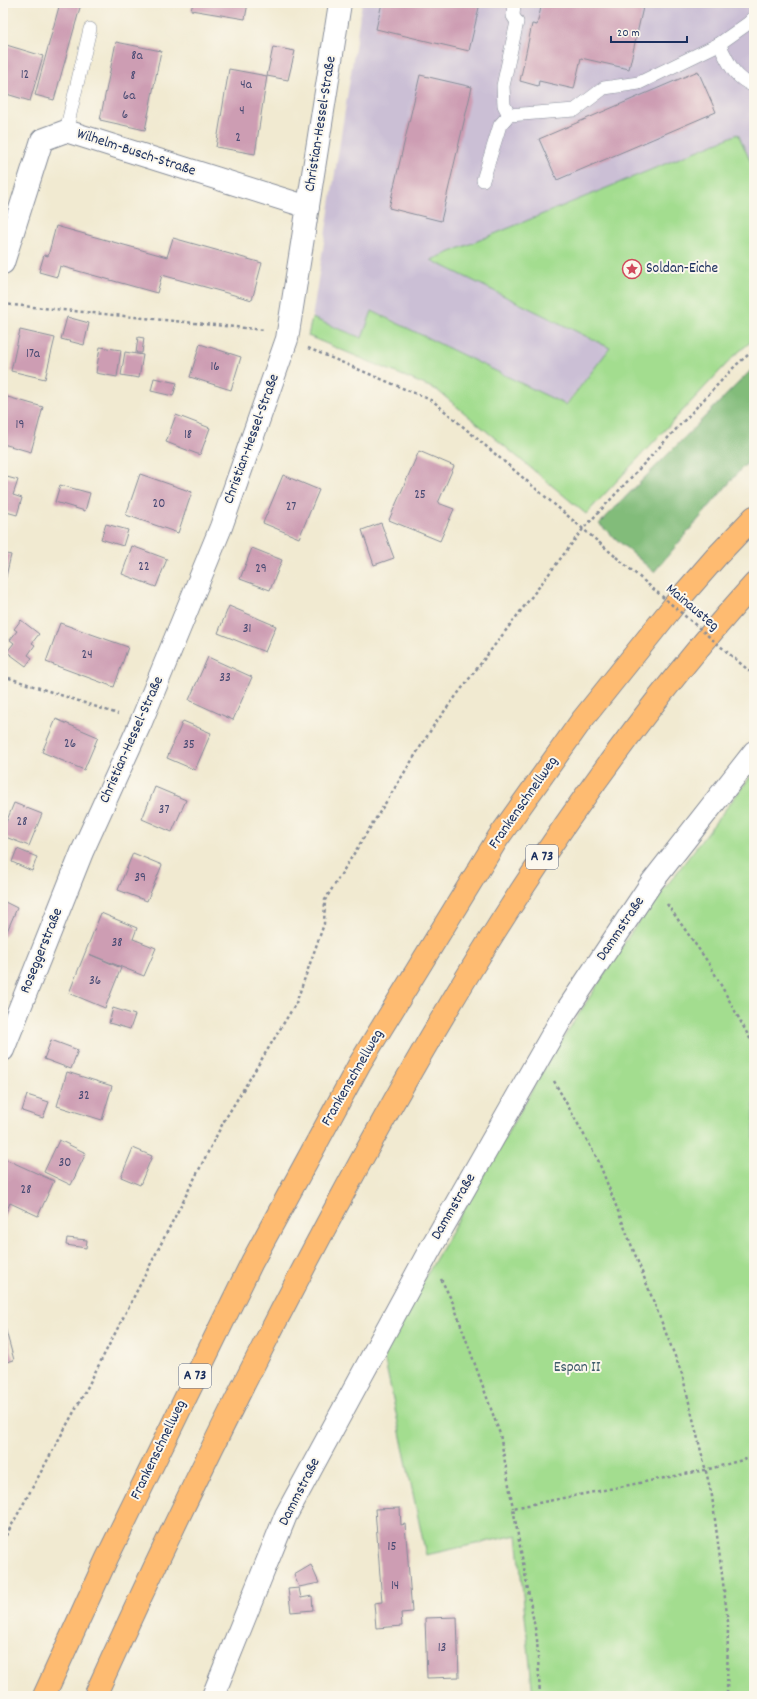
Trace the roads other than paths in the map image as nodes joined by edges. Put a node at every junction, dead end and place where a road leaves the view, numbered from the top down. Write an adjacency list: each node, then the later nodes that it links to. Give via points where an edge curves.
1 (340, 3): 10 (street, Christian-Hessel-Straße)
2 (514, 3): 7 (lane, via 513,16 517,22 504,86 504,105)
3 (754, 16): 5 (lane, via 750,22)
4 (90, 29): 8 (lane)
5 (719, 44): 6 (lane, via 733,72 744,82); 7 (lane, via 639,83 604,88 575,110)
6 (754, 86)
7 (510, 115): 9 (lane, via 500,125)
8 (66, 131): 10 (street, Wilhelm-Busch-Straße); 11 (street, Wilhelm-Busch-Straße, via 42,140)
9 (482, 180)
10 (308, 207): 15 (street, Christian-Hessel-Straße, via 287,340 221,527 141,722)
11 (3, 264)
12 (754, 517): 17 (highway, Frankenschnellweg / A 73, via 675,604 582,720 498,838 360,1063 252,1262 110,1551)
13 (754, 584): 18 (highway, A 73, via 721,621 634,730 537,864 448,1006 364,1154 277,1317 194,1483)
14 (754, 752): 19 (street, Dammstraße, via 652,882 563,1016 540,1056 428,1253 286,1516)
15 (82, 852): 16 (street, Roseggerstraße)
16 (3, 1050)
17 (44, 1696)
18 (95, 1696)
19 (213, 1696)

